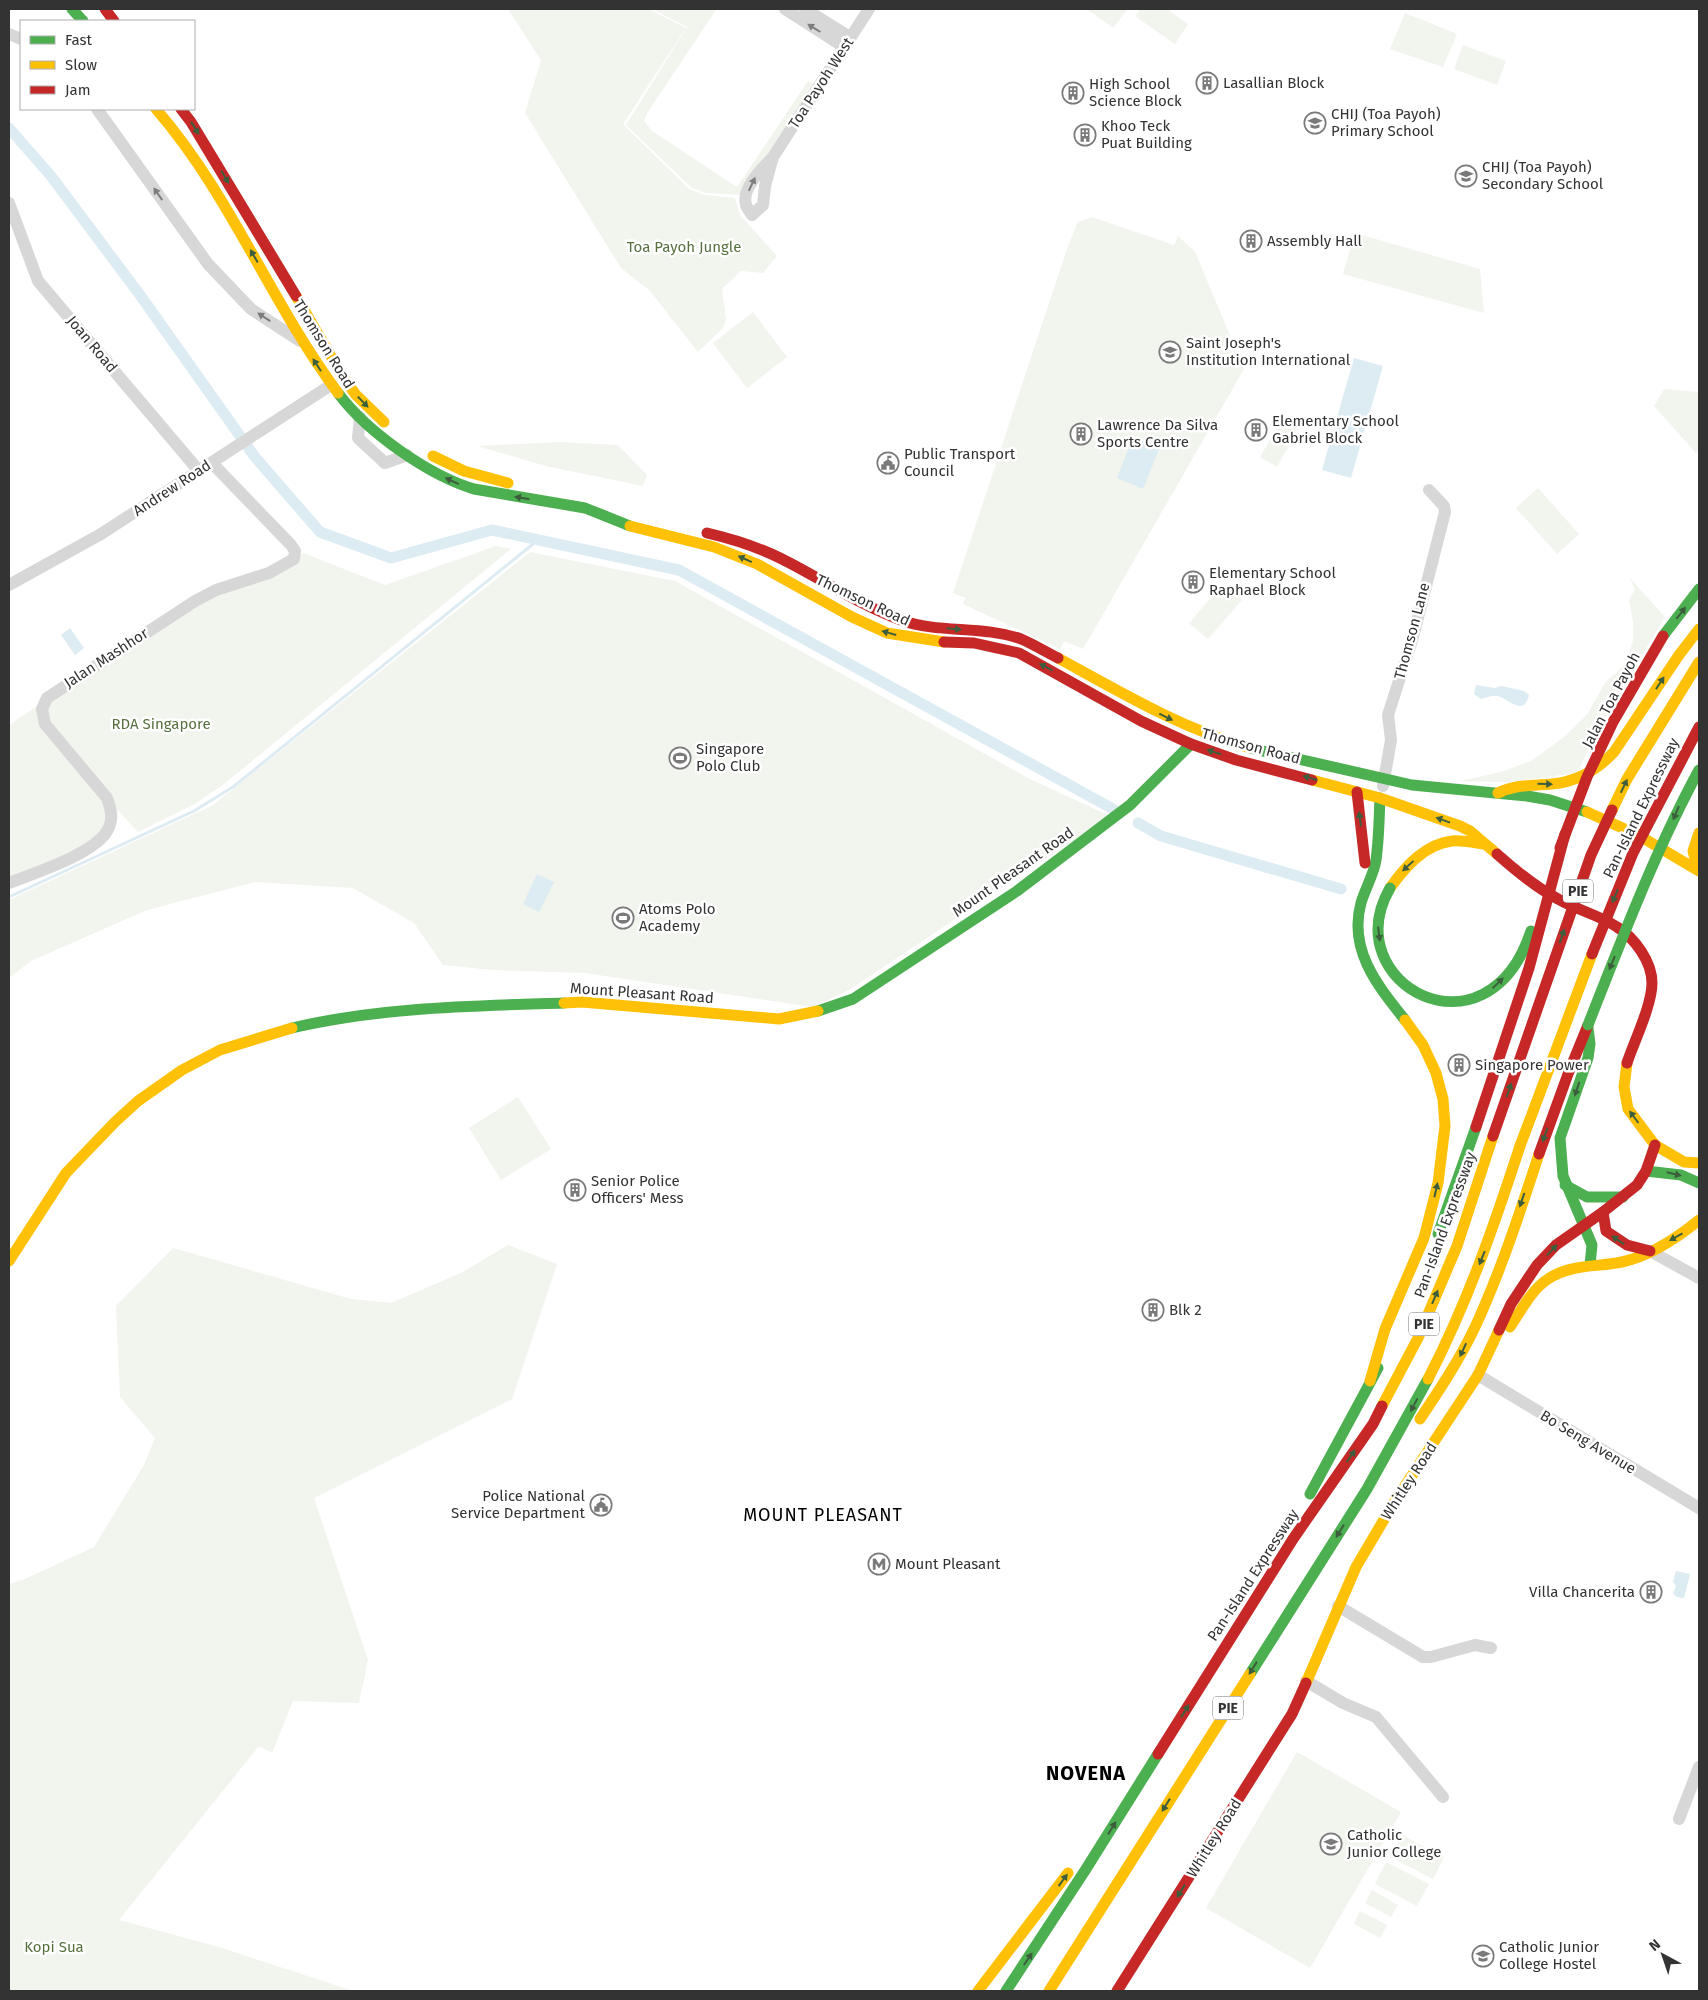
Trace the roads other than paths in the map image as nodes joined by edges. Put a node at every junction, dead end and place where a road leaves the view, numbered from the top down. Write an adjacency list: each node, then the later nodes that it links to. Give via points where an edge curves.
1 (72, 9): 6 (main road)
2 (105, 9): 7 (main road)
3 (785, 9): 8 (street, one-way to 3)
4 (805, 9): 8 (street)
5 (869, 9): 8 (street, Toa Payoh West)
6 (82, 20)
7 (113, 20)
8 (847, 42): 12 (street, Toa Payoh West)
9 (98, 110): 14 (street, Thomson Road, one-way to 9, via 251,309 208,264)
10 (157, 110): 14 (main road, Thomson Road, one-way to 10, via 230,214)
11 (182, 110): 17 (main road, Thomson Road, one-way to 17, via 192,122 342,377 367,406)
12 (773, 157)
13 (9, 203): 21 (street, Joan Road, via 38,280)
14 (304, 343): 15 (main road, Thomson Road, one-way to 14)
15 (331, 385): 16 (main road, Thomson Road); 20 (street, Andrew Road)
16 (360, 417): 19 (main road, Thomson Road); 19 (street, via 358,438 385,463)
17 (394, 429)
18 (419, 448): 23 (main road, via 443,463 480,477)
19 (407, 455): 30 (main road, Thomson Road, one-way to 19, via 1141,721 1019,653 887,633 852,618 757,564 714,547 630,526 585,508 474,490)
20 (212, 463): 21 (street, Andrew Road); 41 (street, Jalan Mashhor, via 291,545 295,551 294,559 270,573 216,590 195,601 47,698 42,708 45,724 107,798 112,812 111,823 91,848)
21 (199, 471): 25 (street, Andrew Road, via 101,534)
22 (1429, 490): 32 (street, Thomson Lane, via 1444,506 1444,512 1388,715 1391,740)
23 (632, 514)
24 (697, 530): 32 (main road, Thomson Road, one-way to 32, via 758,548 901,620 950,629 1002,633 1021,639 1199,732 1270,754)
25 (9, 585)
26 (1699, 589): 37 (main road, Jalan Toa Payoh, one-way to 26, bridge, via 1613,722 1663,636)
27 (1699, 628): 34 (main road, one-way to 27, via 1514,785 1553,784 1579,779 1602,765)
28 (1699, 662): 63 (main road, Pan-Island Expressway / PIE, one-way to 28, bridge, via 1373,1424 1418,1338 1457,1246 1591,855 1627,779)
29 (1699, 727): 61 (main road, Pan-Island Expressway / PIE, one-way to 61, bridge, via 1662,795 1595,944 1520,1146 1484,1254 1444,1348)
30 (1191, 744): 33 (main road, Thomson Road, one-way to 30, via 1236,760); 54 (main road, Mount Pleasant Road, via 1130,805 1009,896 853,999 820,1012 779,1019 582,1002 464,1006 335,1018 278,1030 220,1050 182,1070 138,1100 115,1122 66,1173)
31 (1699, 770): 42 (main road, one-way to 42, bridge, via 1677,812 1623,936)
32 (1384, 779): 34 (main road, Thomson Road, via 1417,786); 35 (street, Thomson Lane)
33 (1357, 792): 35 (main road, Thomson Road); 40 (main road, one-way to 33)
34 (1498, 793): 39 (main road, Thomson Road, via 1528,796 1590,814 1652,842)
35 (1380, 798): 38 (main road, Thomson Road, one-way to 35, via 1460,826); 40 (main road, via 1376,861)
36 (1699, 833): 39 (main road, via 1692,846)
37 (1565, 834): 38 (main road, one-way to 37, bridge, via 1452,841 1436,846 1398,876 1380,909 1378,936 1390,970 1409,990 1424,999 1465,1001 1492,988 1502,979 1529,939); 52 (main road, bridge, via 1529,968)
38 (1484, 844): 43 (main road, Thomson Road, one-way to 38, via 1628,1109 1624,1087 1626,1065 1649,1000 1652,983 1648,961 1618,927 1558,900 1530,882)
39 (1699, 870)
40 (1369, 881): 60 (main road, one-way to 40, via 1385,1329 1424,1238 1438,1183 1445,1126 1443,1099 1436,1073 1423,1045 1376,983 1360,947 1358,919)
41 (9, 883)
42 (1588, 1025): 47 (main road, one-way to 47, via 1588,1058 1560,1138); 61 (main road, one-way to 61, via 1538,1154 1495,1279 1460,1356 1432,1402)
43 (1655, 1145): 44 (main road, Thomson Road, via 1684,1162); 45 (main road)
44 (1699, 1163)
45 (1646, 1171): 46 (main road, one-way to 46, via 1668,1172); 48 (main road, Whitley Road)
46 (1699, 1183)
47 (1565, 1185): 48 (main road, via 1587,1197); 51 (main road)
48 (1623, 1196): 49 (main road, Whitley Road)
49 (1603, 1212): 51 (main road, Whitley Road); 53 (main road, one-way to 49, via 1626,1245 1606,1231)
50 (1699, 1220): 53 (main road, Whitley Road, one-way to 53, via 1681,1235)
51 (1583, 1225): 55 (main road, via 1592,1244); 58 (main road, Whitley Road, one-way to 51, via 1511,1304 1537,1265 1556,1245)
52 (1436, 1242)
53 (1650, 1251): 55 (main road, Whitley Road, via 1633,1259); 56 (street)
54 (9, 1261)
55 (1590, 1265): 58 (main road, Whitley Road, via 1549,1279 1534,1293)
56 (1699, 1278)
57 (1395, 1335): 60 (main road)
58 (1487, 1359): 59 (main road, Whitley Road)
59 (1478, 1375): 62 (street, Bo Seng Avenue); 64 (main road, Whitley Road, via 1377,1530)
60 (1370, 1381): 63 (main road, via 1301,1510)
61 (1367, 1490): 75 (main road, Pan-Island Expressway / PIE, one-way to 75)
62 (1699, 1508)
63 (1294, 1539): 67 (main road, Pan-Island Expressway / PIE, one-way to 63)
64 (1338, 1606): 65 (street, via 1423,1657 1431,1658 1475,1645); 66 (main road, Whitley Road)
65 (1491, 1648)
66 (1306, 1681): 69 (street, via 1376,1718); 76 (main road, Whitley Road, one-way to 76, via 1292,1714)
67 (1158, 1752): 71 (main road); 74 (main road, Pan-Island Expressway / PIE, one-way to 67, via 1061,1910)
68 (1699, 1767): 70 (street)
69 (1443, 1797)
70 (1679, 1819)
71 (1087, 1845)
72 (1077, 1860): 73 (main road, one-way to 72)
73 (978, 1991)
74 (1006, 1991)
75 (1049, 1991)
76 (1117, 1991)

